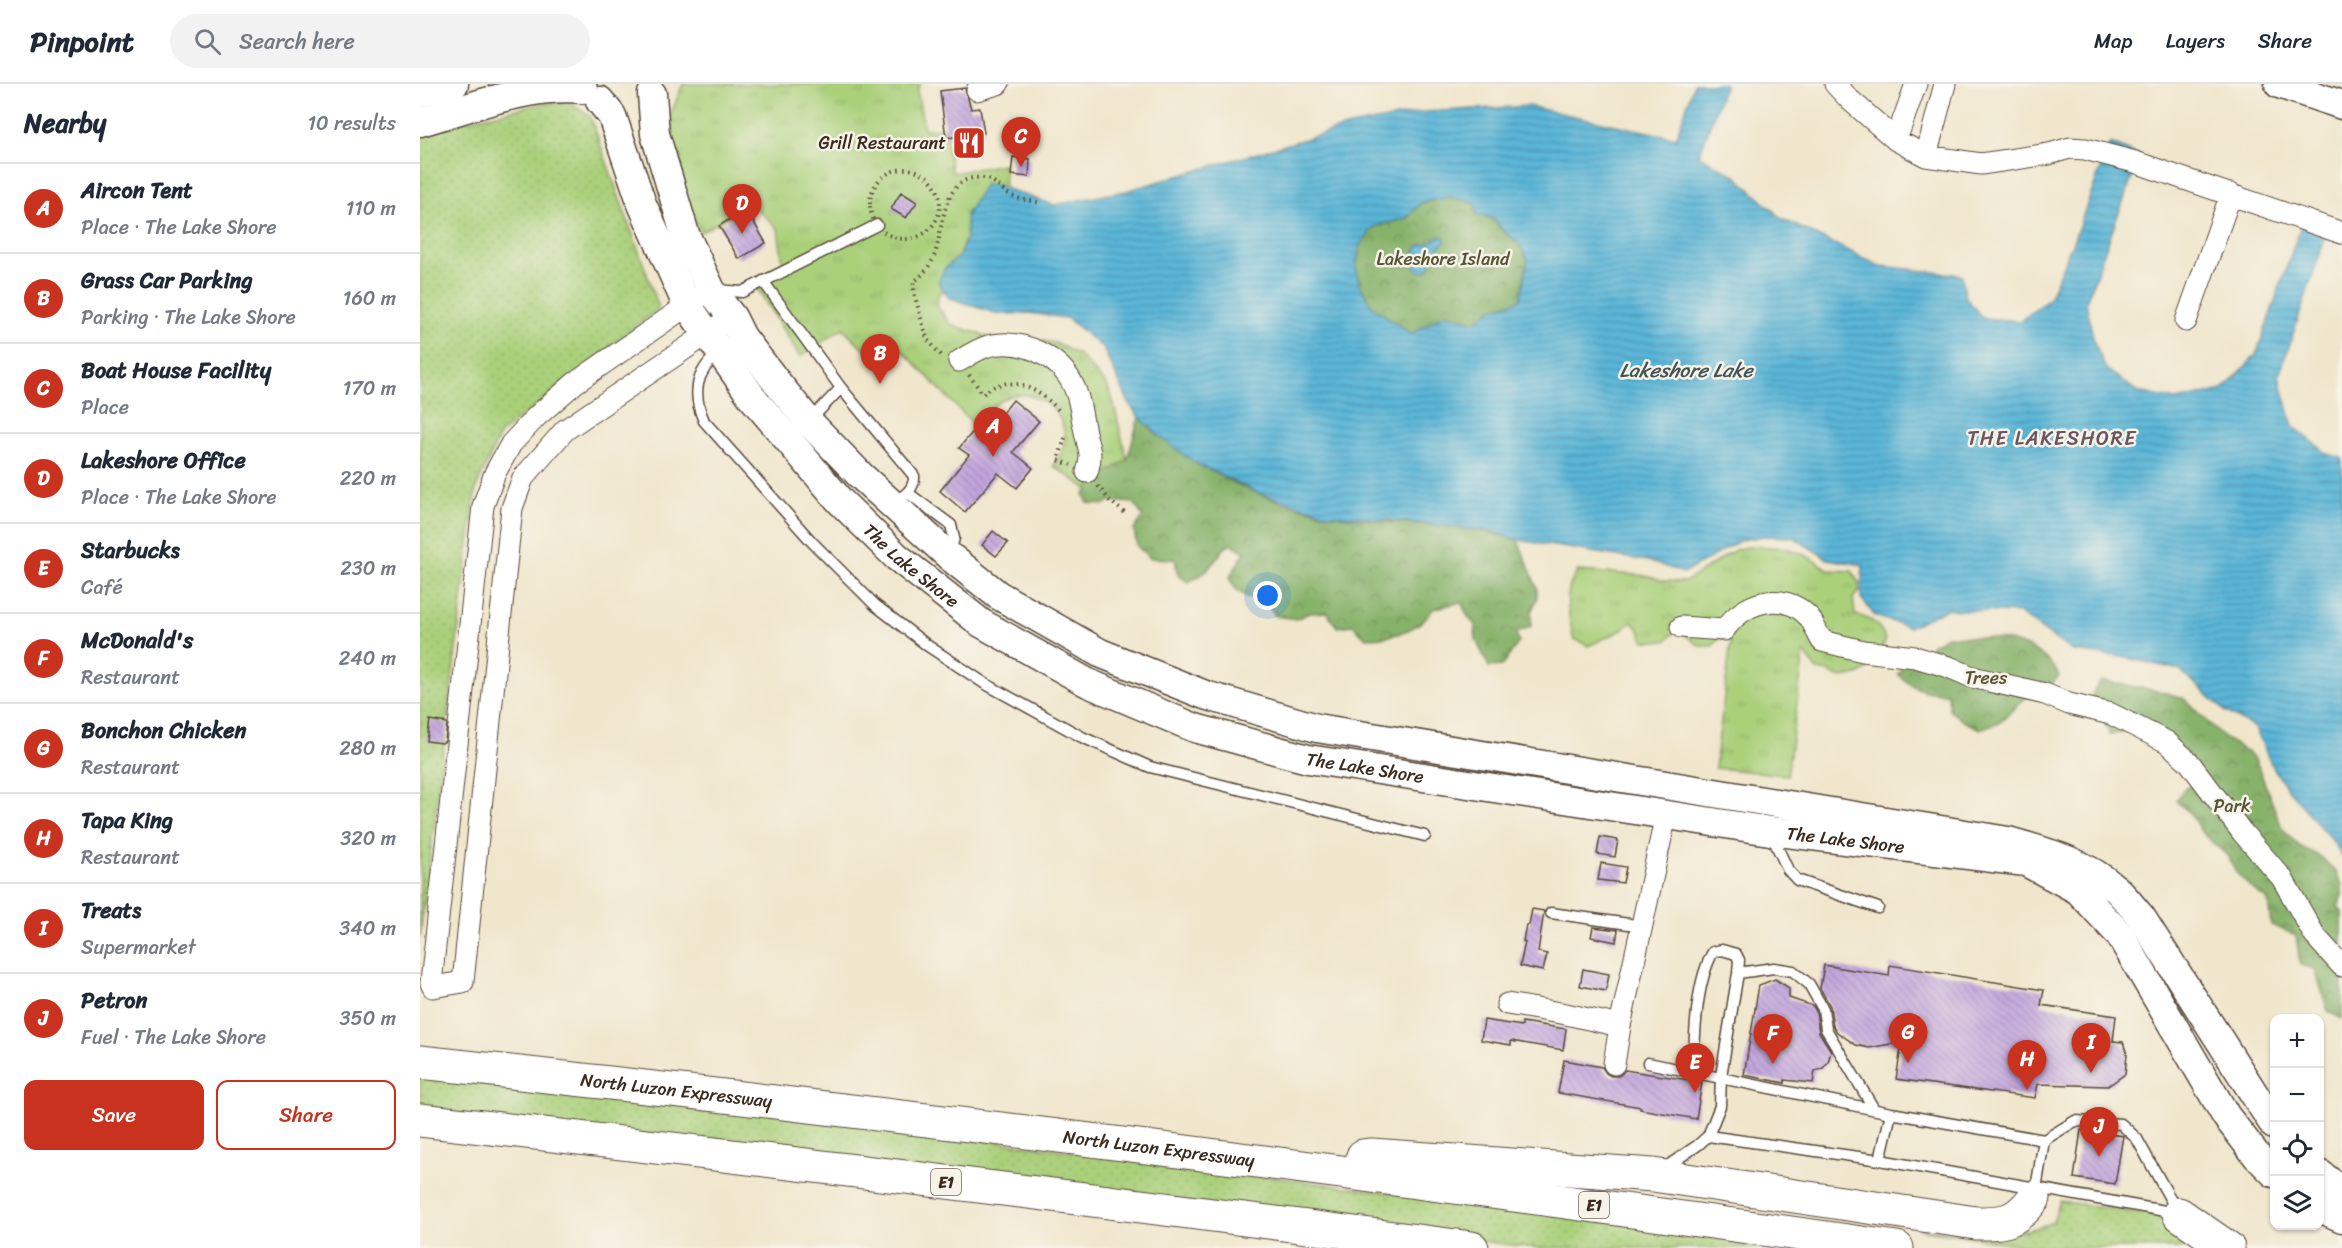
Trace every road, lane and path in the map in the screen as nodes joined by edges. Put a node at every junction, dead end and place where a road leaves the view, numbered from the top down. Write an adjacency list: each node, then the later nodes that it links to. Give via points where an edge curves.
1 (454, 84): 10 (street)
2 (998, 84): 8 (street)
3 (1835, 84): 13 (street)
4 (1916, 84): 13 (street)
5 (1945, 84): 14 (street)
6 (2279, 84): 11 (street)
7 (657, 89): 9 (street, via 642,100 621,105); 19 (street, The Lake Shore, via 655,134 676,209)
8 (977, 90)
9 (588, 91): 12 (street, via 561,86 530,90); 20 (street, The Lake Shore, via 612,116 642,204)
10 (420, 93)
11 (2342, 105)
12 (420, 122)
13 (1896, 140): 14 (street)
14 (1926, 156): 15 (street, via 1981,164 2070,148 2085,149)
15 (2231, 194): 17 (street); 22 (street)
16 (877, 225): 16 (path, via 894,238 906,239 926,232 938,214 937,192 932,182 912,170 900,170 879,181 870,203); 18 (lane)
17 (2342, 233)
18 (763, 281): 21 (lane); 24 (lane)
19 (711, 290): 20 (street); 21 (street, The Lake Shore)
20 (687, 305): 21 (street, The Lake Shore); 28 (street, via 575,383 537,416 511,444)
21 (731, 320): 25 (street, The Lake Shore); 29 (street, via 565,430 523,478); 32 (street, The Lake Shore, via 752,397 840,501); 36 (lane, via 698,382 698,407 704,421 813,543 867,597 928,646 984,683 1082,738 1150,767)
22 (2186, 321)
23 (959, 361): 26 (street, via 990,346 1004,345 1029,348 1053,360 1065,372 1079,398 1091,450)
24 (841, 388): 25 (lane); 27 (lane, via 914,476 915,482)
25 (809, 422): 27 (street, The Lake Shore, via 860,475)
26 (1087, 472)
27 (899, 498): 30 (street, The Lake Shore); 31 (lane, via 951,525 954,538)
28 (483, 506): 29 (street); 29 (street, via 430,983 433,987 463,982)
29 (512, 508)
30 (919, 530): 31 (street, The Lake Shore); 32 (street)
31 (949, 556): 35 (street, The Lake Shore, via 998,595 1100,653 1205,695 1317,728)
32 (897, 557): 34 (street, The Lake Shore, via 981,623 1088,683 1195,728 1308,759)
33 (1681, 627): 40 (street, via 1724,630 1746,609 1773,600 1811,618 1822,641 1915,657 1972,677 2045,694 2069,705 2111,714 2167,742 2189,762 2282,878 2315,936)
34 (1666, 815): 35 (street, The Lake Shore); 39 (street)
35 (1758, 820): 37 (lane, via 1797,880); 42 (street, The Lake Shore, via 2008,841 2049,852 2085,867 2116,890 2141,917); 44 (street, The Lake Shore, via 2026,862 2078,890 2099,911 2120,935)
36 (1425, 836)
37 (1878, 908)
38 (1551, 914): 39 (lane)
39 (1643, 926): 45 (street)
40 (2342, 966)
41 (1738, 973): 49 (lane, via 1736,954 1713,952 1707,962); 50 (lane); 51 (lane, via 1774,968 1793,971 1809,984 1823,1009 1826,1029)
42 (2193, 999): 44 (street); 54 (street, The Lake Shore)
43 (1507, 1004): 45 (street)
44 (2166, 1015): 59 (street, The Lake Shore, via 2226,1116)
45 (1620, 1026): 48 (street)
46 (420, 1062): 58 (highway, North Luzon Expressway / E1, via 641,1085)
47 (1648, 1063): 49 (lane)
48 (1614, 1064)
49 (1692, 1072): 50 (lane)
50 (1721, 1076): 51 (lane); 55 (lane, via 1720,1106)
51 (1874, 1109): 52 (lane)
52 (1891, 1113): 56 (lane); 57 (lane)
53 (420, 1120): 67 (highway, E1)
54 (2272, 1122)
55 (1708, 1136): 57 (lane); 60 (lane)
56 (2044, 1140): 63 (lane); 65 (lane, via 2075,1121 2121,1124 2137,1139)
57 (1880, 1160): 63 (lane)
58 (1291, 1166): 60 (highway, via 1372,1155); 68 (highway, North Luzon Expressway / E1)
59 (2270, 1169)
60 (1653, 1175): 63 (highway, via 1976,1223 2009,1221 2023,1213)
61 (2322, 1176): 62 (street)
62 (2342, 1191)
63 (2035, 1193): 65 (lane)
64 (2324, 1210): 66 (street)
65 (2179, 1214): 69 (highway)
66 (2342, 1218)
67 (1472, 1248)
68 (1897, 1248)
69 (2228, 1248)

